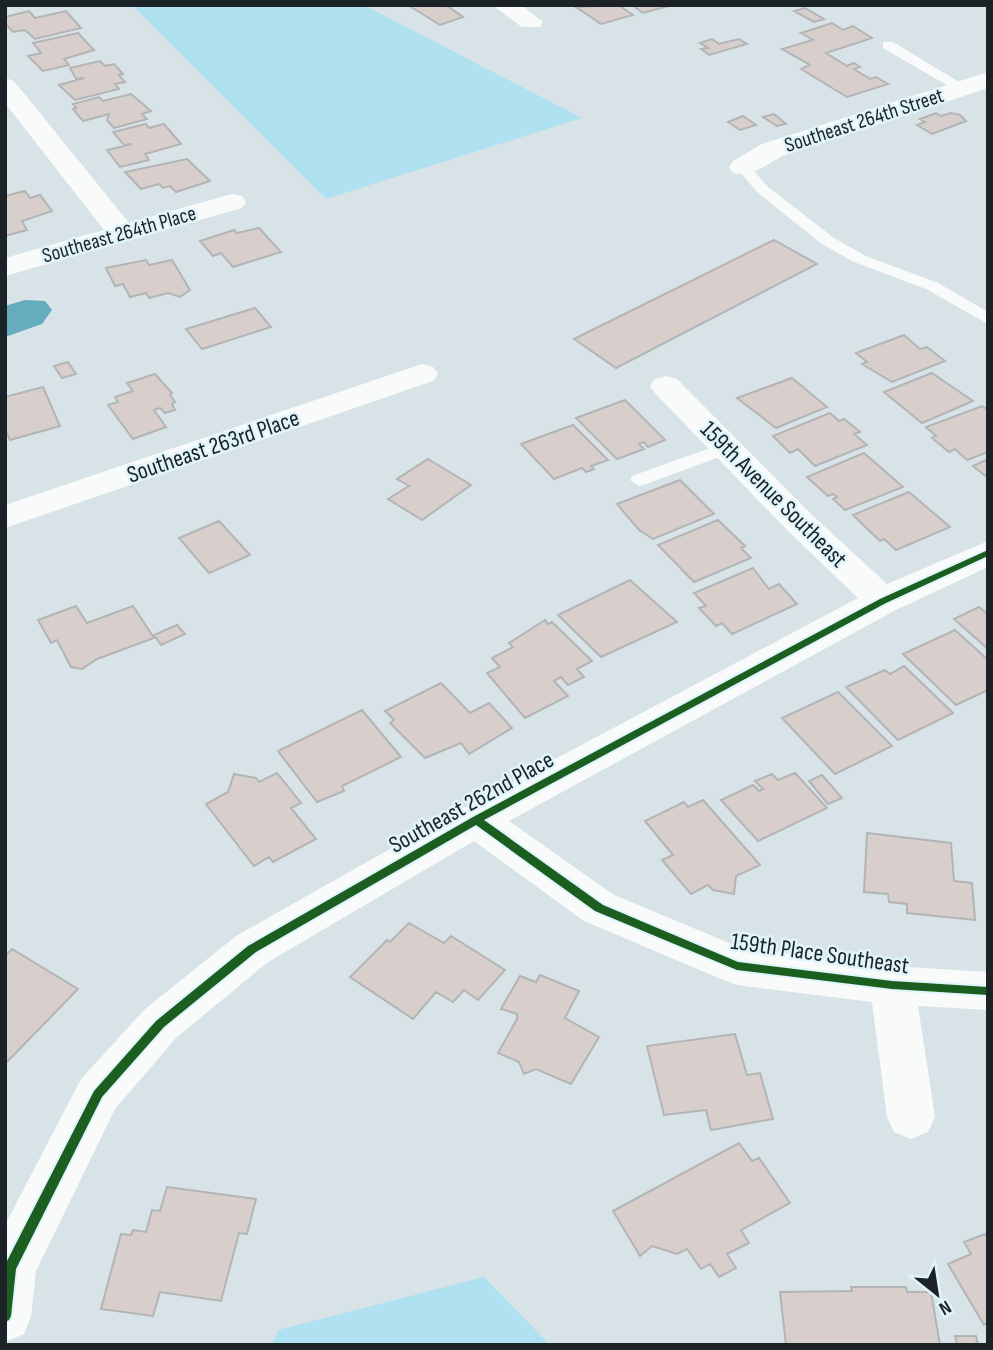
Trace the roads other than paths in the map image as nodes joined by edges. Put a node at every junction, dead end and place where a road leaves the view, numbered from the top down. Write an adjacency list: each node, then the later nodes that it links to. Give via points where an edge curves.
1 (504, 5): 2 (street)
2 (531, 22)
3 (888, 45): 6 (lane)
4 (988, 80): 6 (street, Southeast 264th Street)
5 (5, 86): 9 (street)
6 (962, 88): 7 (street, Southeast 264th Street, via 772,150)
7 (743, 167): 11 (lane, via 763,190 828,242 932,286)
8 (232, 202): 9 (street, Southeast 264th Place)
9 (121, 233): 10 (street, Southeast 264th Place)
10 (5, 267)
11 (988, 319)
12 (422, 374): 16 (street, Southeast 263rd Place)
13 (666, 386): 14 (street, 159th Avenue Southeast)
14 (727, 449): 15 (lane); 18 (street, 159th Avenue Southeast)
15 (639, 480)
16 (5, 517)
17 (988, 553): 18 (street, Southeast 262nd Place)
18 (883, 601): 19 (street, Southeast 262nd Place)
19 (476, 820): 20 (street, 159th Place Southeast, via 599,908 658,935 737,966); 23 (street, Southeast 262nd Place, via 252,948 160,1024 97,1094 10,1268)
20 (892, 985): 21 (street, 159th Place Southeast); 22 (street)
21 (988, 991)
22 (911, 1117)
23 (5, 1316)

